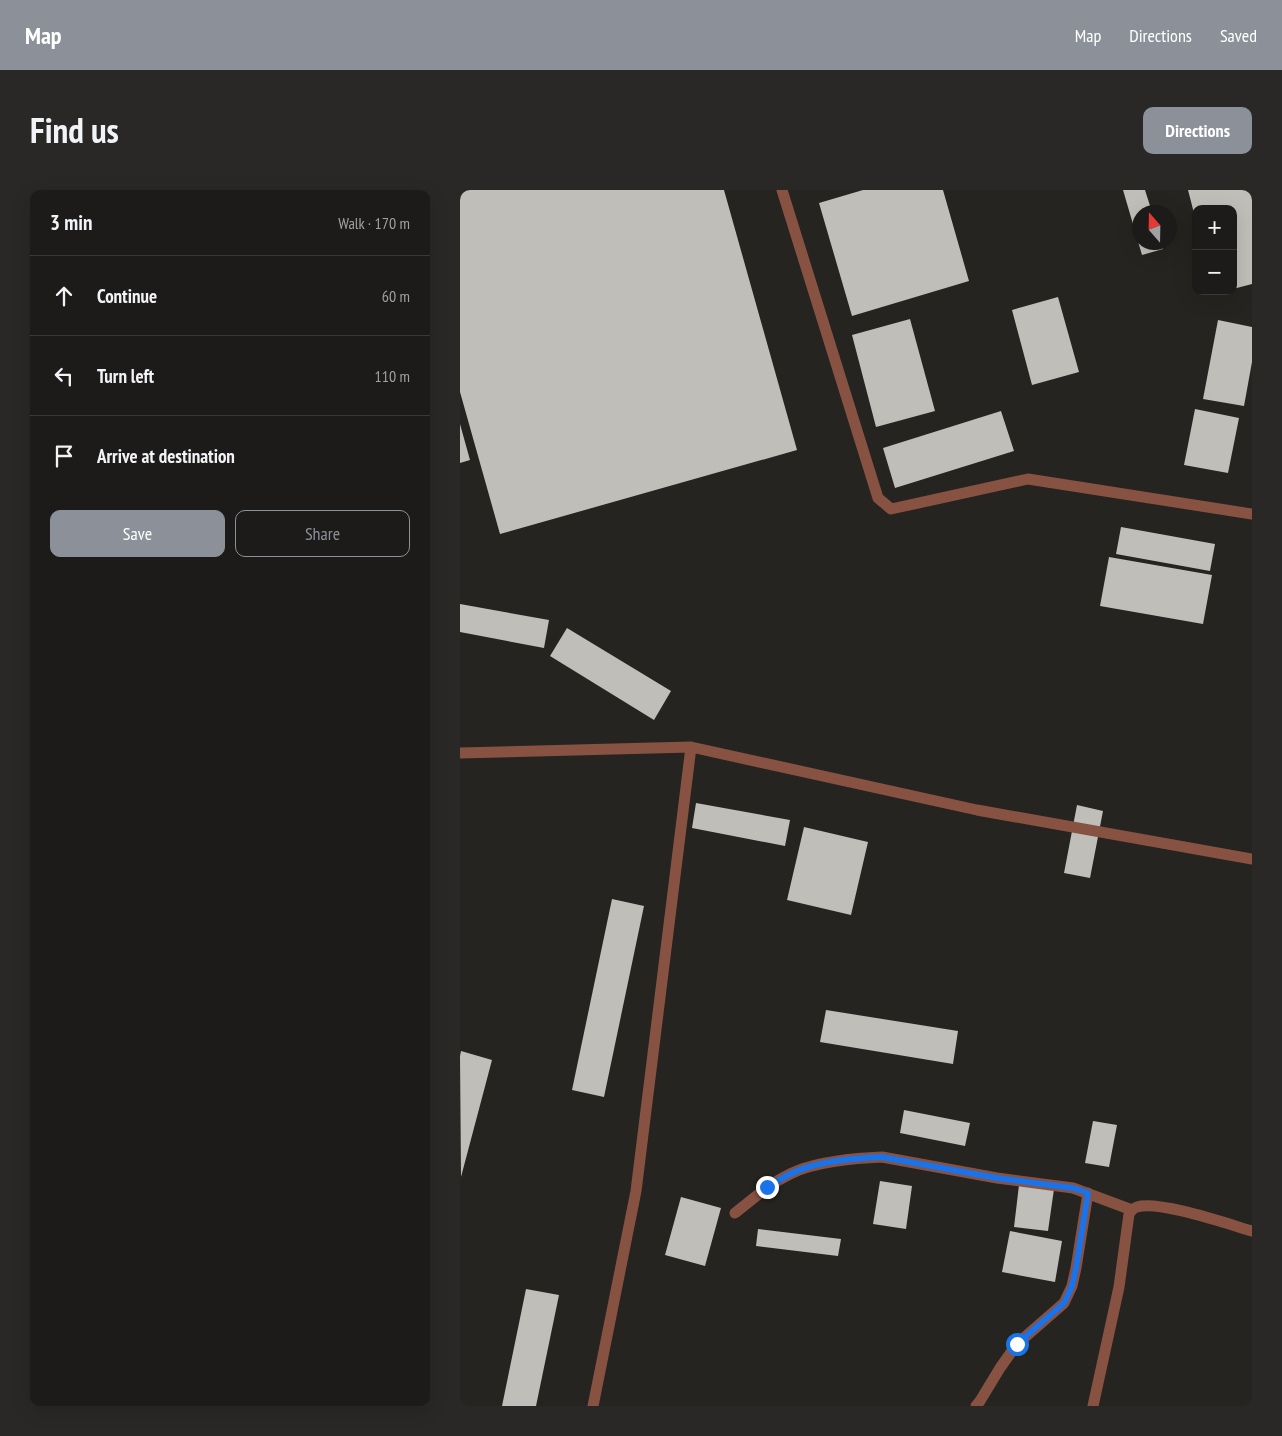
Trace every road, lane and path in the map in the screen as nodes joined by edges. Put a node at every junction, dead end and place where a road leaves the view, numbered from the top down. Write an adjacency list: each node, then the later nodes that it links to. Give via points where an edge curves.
1 (782, 190): 2 (lane, via 878,498 891,509 1028,479)
2 (1252, 514)
3 (691, 747): 4 (lane); 5 (lane, via 977,810); 10 (lane, via 636,1191)
4 (460, 753)
5 (1252, 859)
6 (1088, 1193): 7 (lane); 8 (lane, via 882,1157 862,1158 791,1173 767,1187); 11 (lane, via 1076,1268 1064,1303 1017,1344)
7 (1132, 1210): 9 (lane, via 1145,1206 1166,1207); 12 (lane)
8 (735, 1213)
9 (1252, 1231)
10 (593, 1406)
11 (976, 1406)
12 (1093, 1406)

